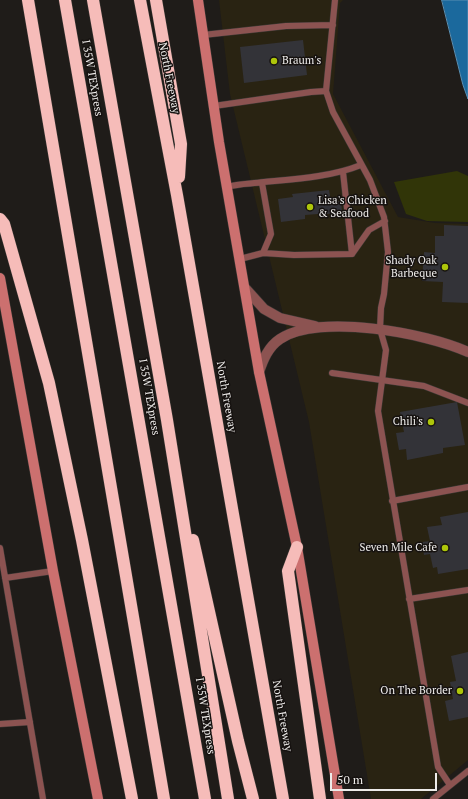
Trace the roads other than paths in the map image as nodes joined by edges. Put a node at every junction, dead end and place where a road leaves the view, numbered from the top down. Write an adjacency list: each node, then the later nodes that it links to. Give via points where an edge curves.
1 (19, 0): 9 (highway)
2 (28, 0): 9 (highway)
3 (66, 0): 52 (highway, I 35W TEXpress)
4 (93, 0): 33 (highway, I 35W TEXpress)
5 (140, 0): 18 (highway, North Freeway)
6 (156, 0): 18 (highway, via 181,144)
7 (198, 0): 11 (main road)
8 (335, 0): 10 (lane)
9 (32, 23): 51 (highway)
10 (333, 25): 11 (lane, via 286,26); 12 (lane)
11 (203, 35): 13 (main road)
12 (326, 91): 13 (lane); 14 (lane, via 333,112)
13 (214, 106): 17 (main road)
14 (361, 165): 15 (lane); 20 (lane, via 370,180)
15 (343, 172): 16 (lane); 22 (lane)
16 (262, 182): 17 (lane, via 239,183); 21 (lane, via 271,234)
17 (227, 187): 23 (main road)
18 (177, 195): 55 (highway, North Freeway)
19 (0, 219): 50 (highway, via 4,224 49,383)
20 (385, 221): 22 (lane, via 369,230); 27 (lane, via 388,252)
21 (263, 253): 22 (lane); 23 (lane)
22 (352, 254)
23 (240, 258): 25 (main road)
24 (0, 278): 38 (main road)
25 (246, 289): 26 (street, via 264,309 280,318); 29 (main road)
26 (321, 327): 27 (street); 29 (street, via 293,332 278,340 265,356)
27 (380, 329): 28 (street, via 412,334); 31 (lane, via 386,350)
28 (468, 352)
29 (259, 372): 37 (main road)
30 (332, 373): 31 (lane)
31 (382, 379): 32 (lane, via 424,386); 35 (lane, via 378,411)
32 (468, 403)
33 (167, 420): 53 (highway, I 35W TEXpress); 54 (highway)
34 (468, 487): 35 (lane)
35 (392, 501): 43 (lane)
36 (0, 548): 39 (lane)
37 (297, 548): 56 (highway, via 288,571); 57 (main road)
38 (53, 571): 39 (lane); 49 (main road)
39 (5, 578): 41 (lane)
40 (468, 590): 43 (lane)
41 (7, 591): 42 (lane); 44 (lane)
42 (0, 593)
43 (409, 598): 47 (lane, via 438,767)
44 (30, 722): 45 (lane); 48 (lane)
45 (0, 724)
46 (468, 771): 47 (lane)
47 (450, 785): 58 (lane)
48 (43, 799)
49 (98, 799)
50 (132, 799)
51 (164, 799)
52 (205, 799)
53 (228, 799)
54 (253, 799)
55 (283, 799)
56 (320, 799)
57 (339, 799)
58 (434, 799)

